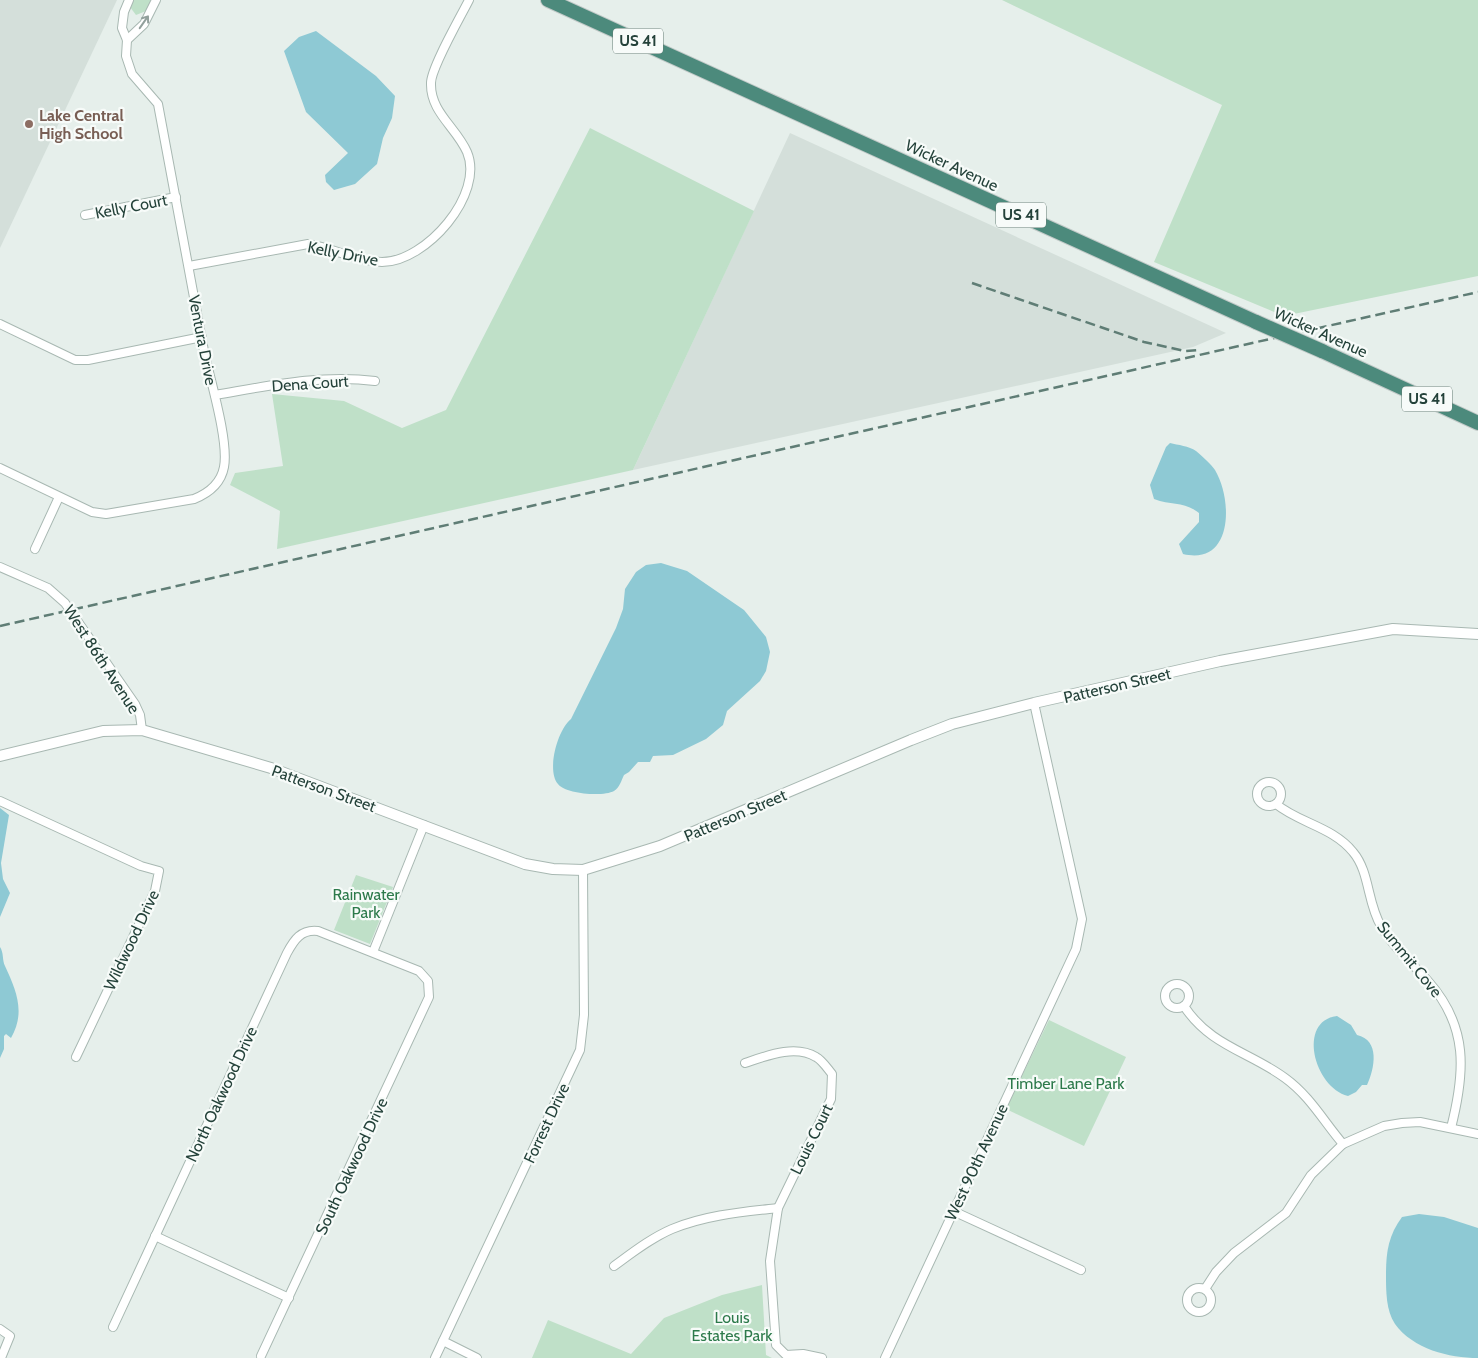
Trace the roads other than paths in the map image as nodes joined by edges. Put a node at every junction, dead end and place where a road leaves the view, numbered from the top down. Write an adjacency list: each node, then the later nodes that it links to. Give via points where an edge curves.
1 (129, 0): 5 (street, Ventura Drive, via 122,28)
2 (156, 0): 5 (street, one-way to 2, via 144,24)
3 (469, 0): 8 (street, Kelly Drive, via 431,81 432,99 437,110 466,151 471,165 470,180 449,223 424,248 383,262 350,257 308,244)
4 (548, 0): 13 (highway, Wicker Avenue / US 41, bridge)
5 (127, 40): 6 (street, Ventura Drive, via 126,56 132,74 158,104)
6 (176, 197): 7 (street, Kelly Court); 8 (street, Ventura Drive)
7 (85, 215)
8 (189, 266): 10 (street, Ventura Drive)
9 (0, 324): 10 (street, via 75,360)
10 (202, 337): 12 (street, Ventura Drive)
11 (375, 381): 12 (street, Dena Court, via 292,381)
12 (215, 395): 15 (street, Ventura Drive, via 224,466 215,486 205,494 194,499 106,514 92,512)
13 (1478, 423)
14 (0, 468): 15 (street, Ventura Drive)
15 (59, 496): 16 (street)
16 (35, 549)
17 (0, 566): 20 (street, West 86th Avenue, via 48,588 65,603 134,704)
18 (1478, 634): 19 (street, Patterson Street, via 1393,629 1220,661)
19 (1034, 704): 25 (street, Patterson Street, via 952,724 660,846); 35 (street, West 90th Avenue, via 1082,919 1076,949)
20 (142, 730): 21 (street, Patterson Street, via 103,731); 24 (street, Patterson Street, via 271,768)
21 (0, 756)
22 (0, 801): 29 (street, Wildwood Drive, via 141,866 159,871 155,890)
23 (1276, 804): 31 (street, Summit Cove, via 1330,833 1353,852 1382,928 1442,999 1458,1036 1462,1058 1462,1079)
24 (424, 825): 25 (street, Patterson Street, via 525,864); 26 (street)
25 (583, 870): 43 (street, Forrest Drive, via 584,1016 580,1050)
26 (373, 952): 27 (street, North Oakwood Drive); 36 (street, North Oakwood Drive, via 318,931 302,933 294,940)
27 (423, 974): 40 (street, South Oakwood Drive, via 429,990 426,1005)
28 (1184, 1006): 33 (street, via 1198,1024 1220,1042 1285,1078 1318,1110)
29 (76, 1057)
30 (745, 1063): 34 (street, Louis Court, via 775,1054 803,1051 818,1057 832,1074 831,1099)
31 (1451, 1128): 32 (street); 33 (street, via 1420,1122 1402,1123 1384,1126)
32 (1478, 1134)
33 (1343, 1144): 39 (street, via 1311,1175 1286,1212 1234,1253)
34 (778, 1208): 37 (street, via 729,1213 672,1229); 48 (street, Louis Court, via 770,1261 776,1344 786,1355)
35 (953, 1211): 38 (street); 49 (street, West 90th Avenue)
36 (154, 1236): 40 (street); 41 (street, North Oakwood Drive)
37 (614, 1266)
38 (1081, 1270)
39 (1205, 1289)
40 (289, 1298): 44 (street, South Oakwood Drive)
41 (113, 1326)
42 (0, 1329): 45 (street, via 10,1336)
43 (443, 1341): 46 (street, Forrest Drive); 47 (street)
44 (261, 1356)
45 (1, 1358)
46 (435, 1358)
47 (477, 1358)
48 (822, 1358)
49 (885, 1358)

